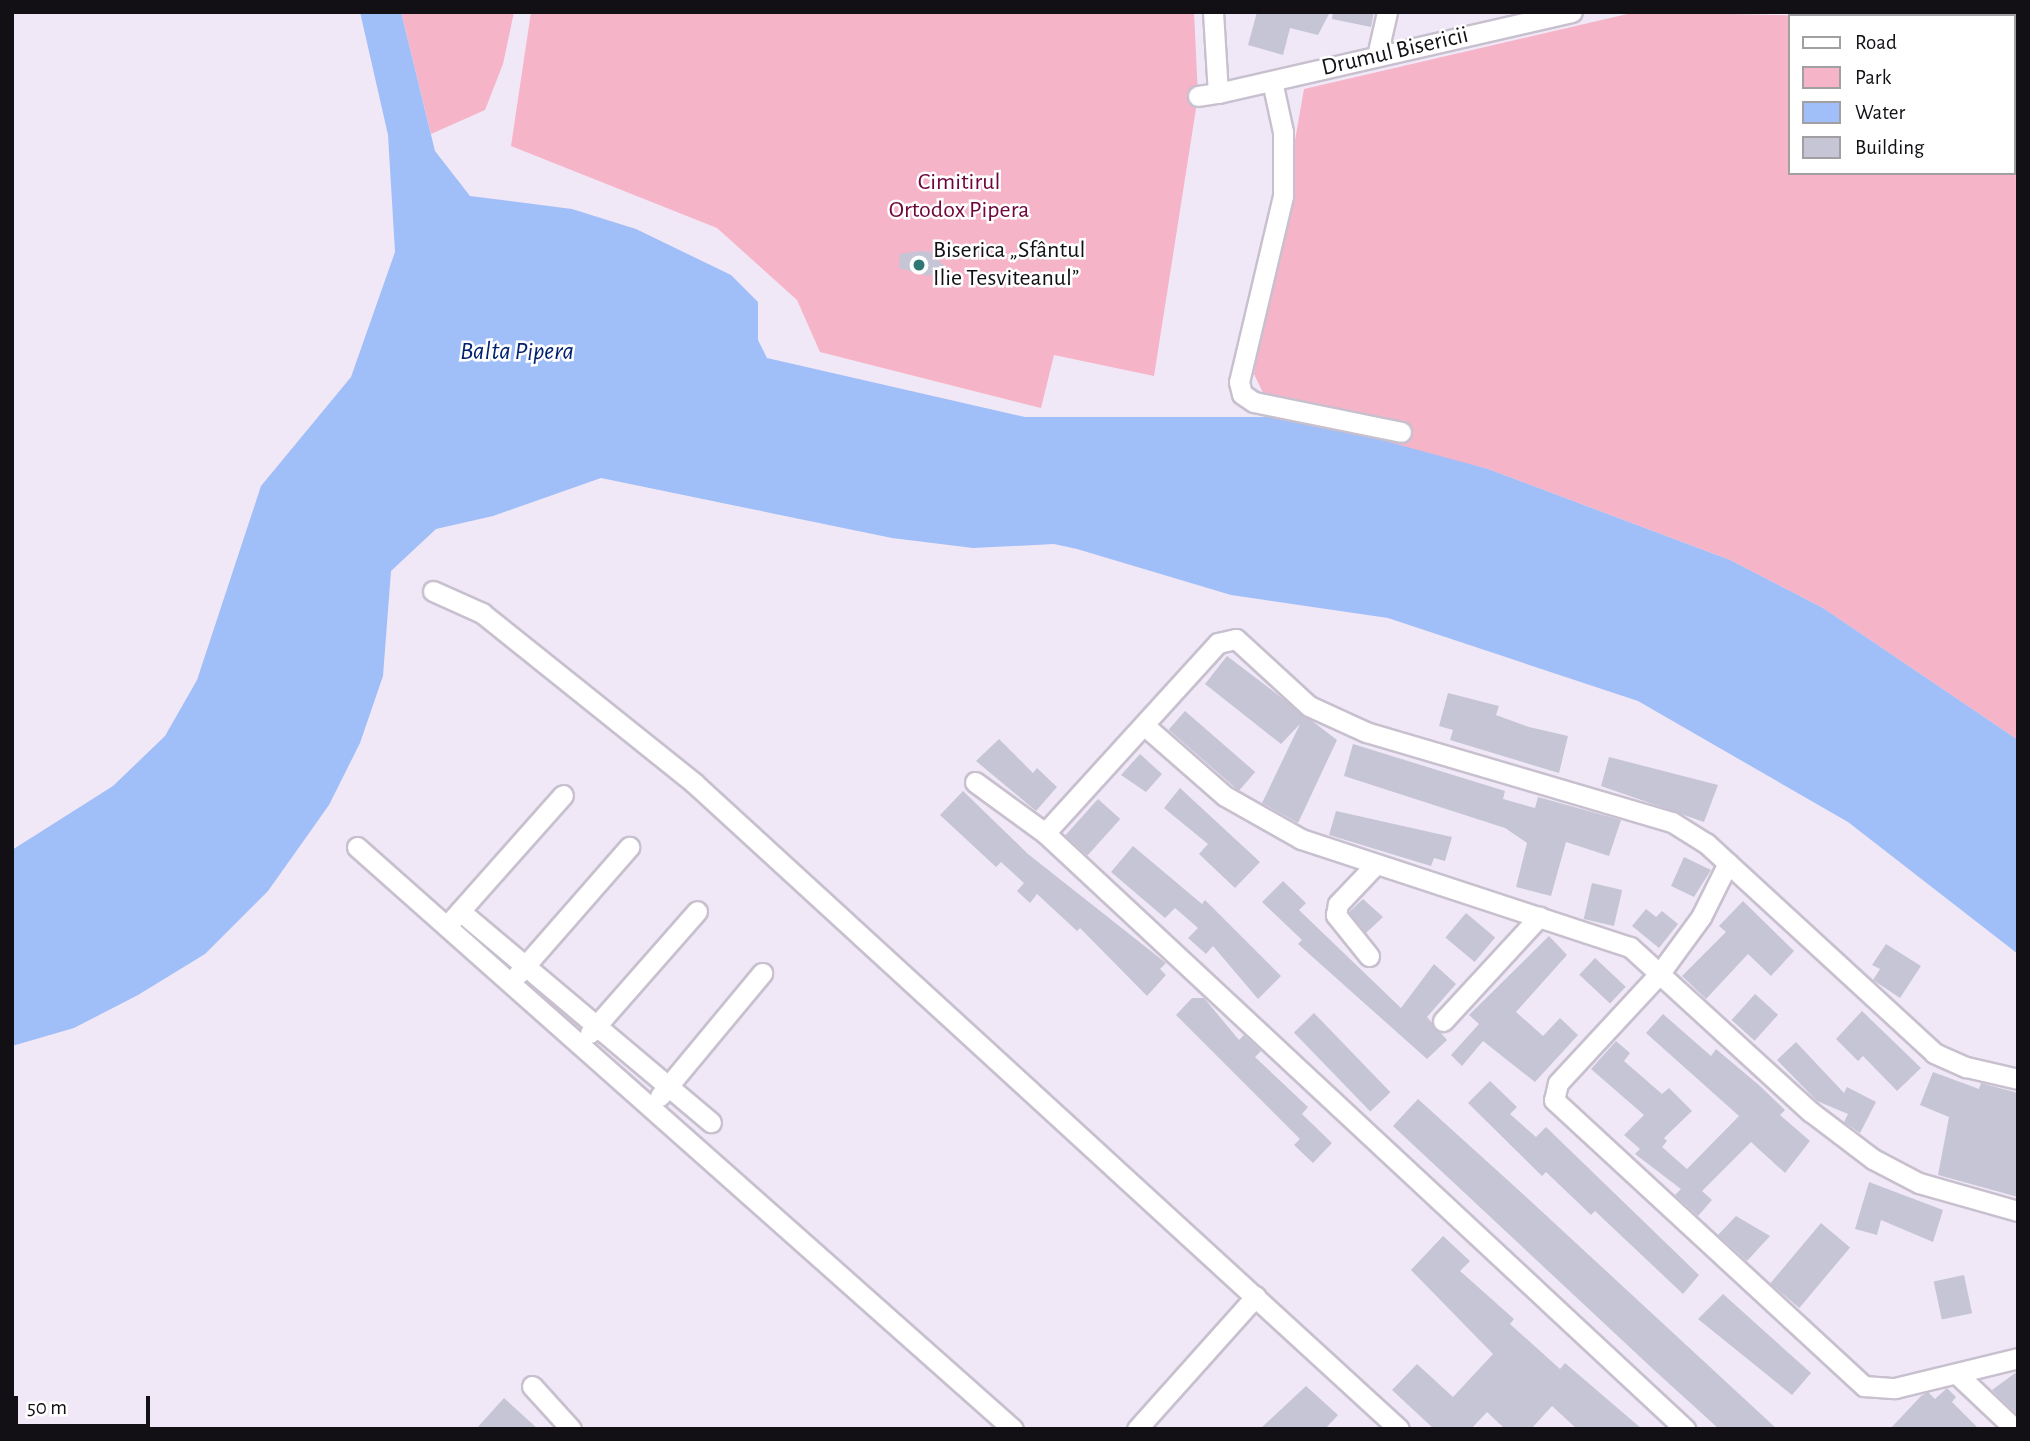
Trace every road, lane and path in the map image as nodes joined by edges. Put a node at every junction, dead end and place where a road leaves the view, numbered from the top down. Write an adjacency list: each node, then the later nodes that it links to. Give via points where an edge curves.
1 (1213, 12): 7 (street)
2 (1387, 12): 5 (street)
3 (1572, 12): 4 (street, Drumul Bisericii)
4 (1532, 17): 5 (street, Drumul Bisericii)
5 (1377, 56): 6 (street, Drumul Bisericii)
6 (1272, 80): 7 (street, Drumul Bisericii); 9 (street, via 1283,132 1283,196 1239,382 1242,394 1254,402)
7 (1218, 93): 8 (street, Drumul Bisericii)
8 (1198, 96)
9 (1401, 432)
10 (433, 591): 36 (street, via 482,613 694,783)
11 (1145, 726): 14 (street); 17 (street, via 1218,643 1236,639 1309,706 1336,719 1672,822); 18 (street, via 1225,796 1265,822)
12 (975, 782): 14 (street)
13 (563, 795): 19 (street)
14 (1045, 833): 45 (street)
15 (357, 847): 22 (street)
16 (629, 847): 24 (street)
17 (1728, 863): 26 (street, via 1701,917); 31 (street, via 1934,1052 1966,1067)
18 (1375, 865): 21 (street); 23 (street, via 1338,904 1335,915)
19 (460, 911): 22 (street); 24 (street)
20 (697, 911): 29 (street)
21 (1539, 917): 26 (street, via 1630,947); 28 (street)
22 (446, 926): 27 (street)
23 (1369, 956)
24 (524, 966): 27 (street); 29 (street)
25 (762, 973): 32 (street)
26 (1660, 974): 35 (street, via 1811,1112 1873,1159 1919,1182); 38 (street, via 1558,1083 1554,1100 1565,1116 1864,1387 1880,1391)
27 (510, 982): 30 (street)
28 (1443, 1021)
29 (596, 1025): 30 (street); 32 (street)
30 (580, 1044): 33 (street)
31 (2018, 1079)
32 (668, 1086): 33 (street); 34 (street)
33 (651, 1107): 42 (street)
34 (711, 1122)
35 (2018, 1211)
36 (1256, 1296): 43 (street); 44 (street)
37 (2018, 1358): 38 (street)
38 (1959, 1376): 40 (street)
39 (532, 1385): 41 (street)
40 (2015, 1428)
41 (571, 1429)
42 (1013, 1429)
43 (1137, 1429)
44 (1399, 1429)
45 (1685, 1429)

